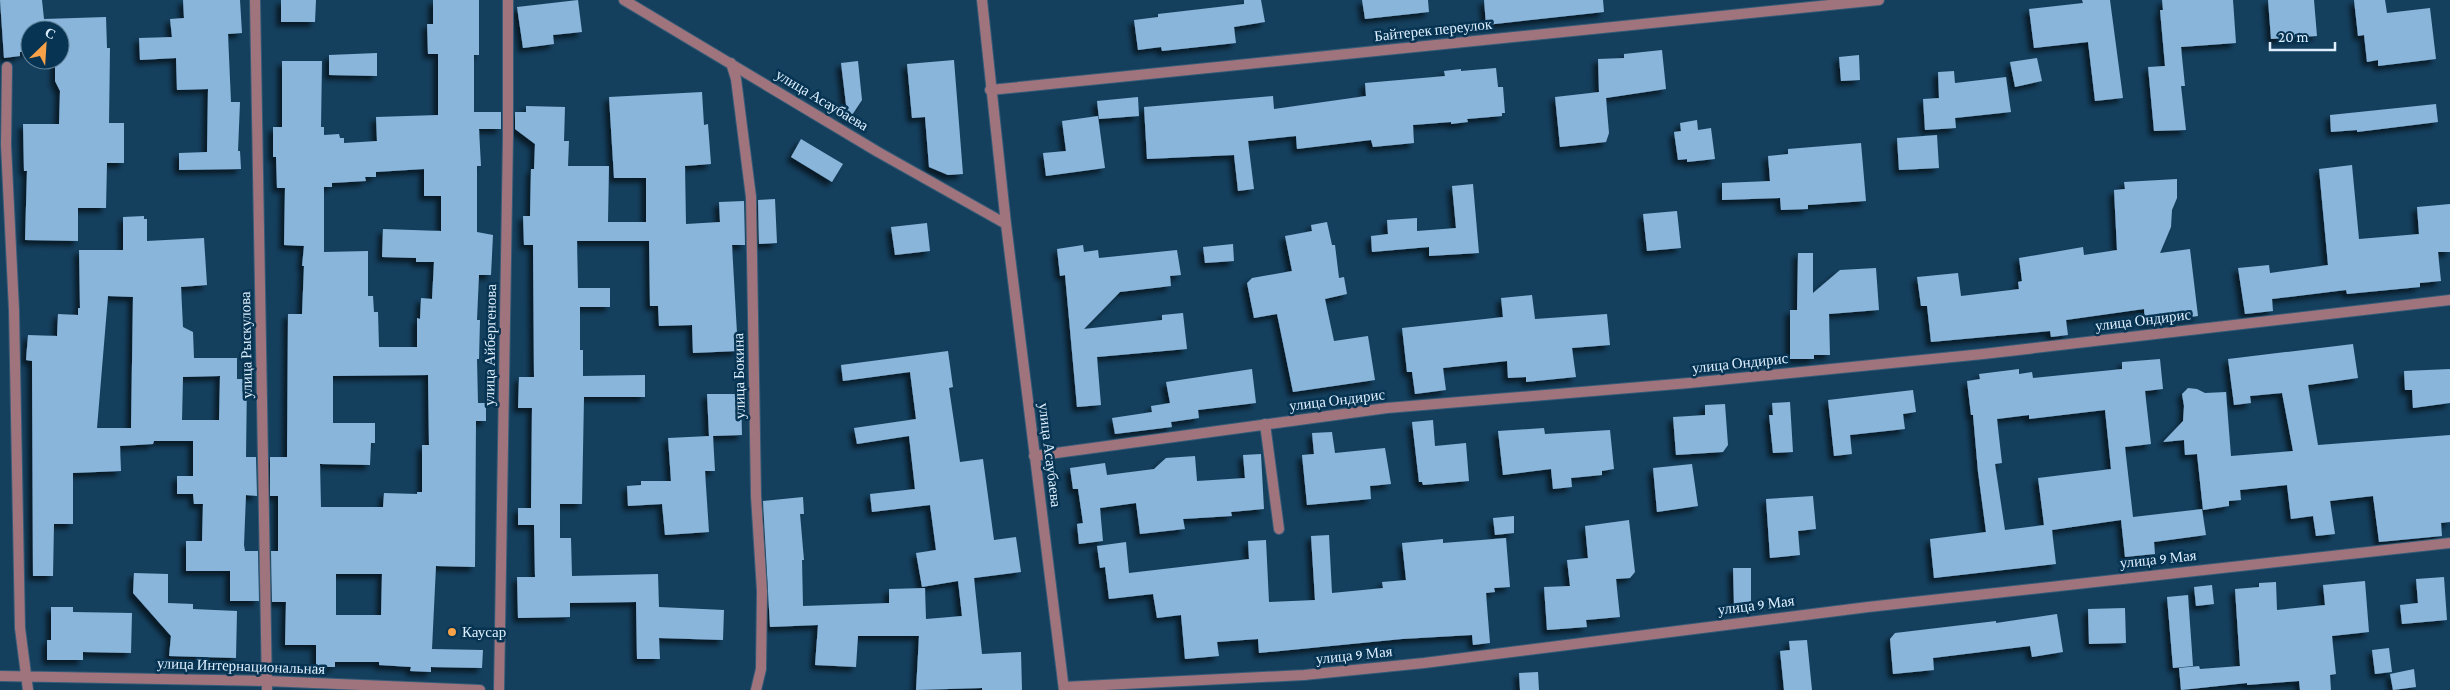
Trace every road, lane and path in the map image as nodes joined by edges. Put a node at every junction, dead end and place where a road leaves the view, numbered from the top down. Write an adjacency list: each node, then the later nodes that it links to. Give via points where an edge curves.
1 (255, 0): 17 (street, улица Рыскулова)
2 (508, 0): 21 (street, улица Айбергенова)
3 (624, 0): 6 (street, улица Асаубаева)
4 (982, 0): 8 (street, улица Асаубаева)
5 (1879, 0): 8 (street, Байтерек переулок)
6 (731, 62): 9 (street, улица Асаубаева, via 878,152); 22 (street, улица Бокина, via 751,197 756,496 762,591 761,669)
7 (7, 67): 16 (street, via 6,145 14,310 20,628)
8 (990, 90): 9 (street, улица Асаубаева)
9 (1006, 224): 12 (street, улица Асаубаева)
10 (2450, 300): 11 (street, улица Ондирис, via 1983,354 1387,408)
11 (1265, 424): 12 (street, улица Ондирис); 13 (street)
12 (1034, 456): 18 (street, улица Асаубаева)
13 (1279, 529)
14 (2450, 543): 18 (street, улица 9 Мая, via 1858,608 1424,663 1304,675)
15 (0, 676): 16 (street, улица Интернациональная)
16 (28, 676): 17 (street, улица Интернациональная); 19 (street)
17 (267, 686): 20 (street, улица Интернациональная)
18 (1064, 688)
19 (28, 690)
20 (480, 690)
21 (499, 690)
22 (756, 690)

